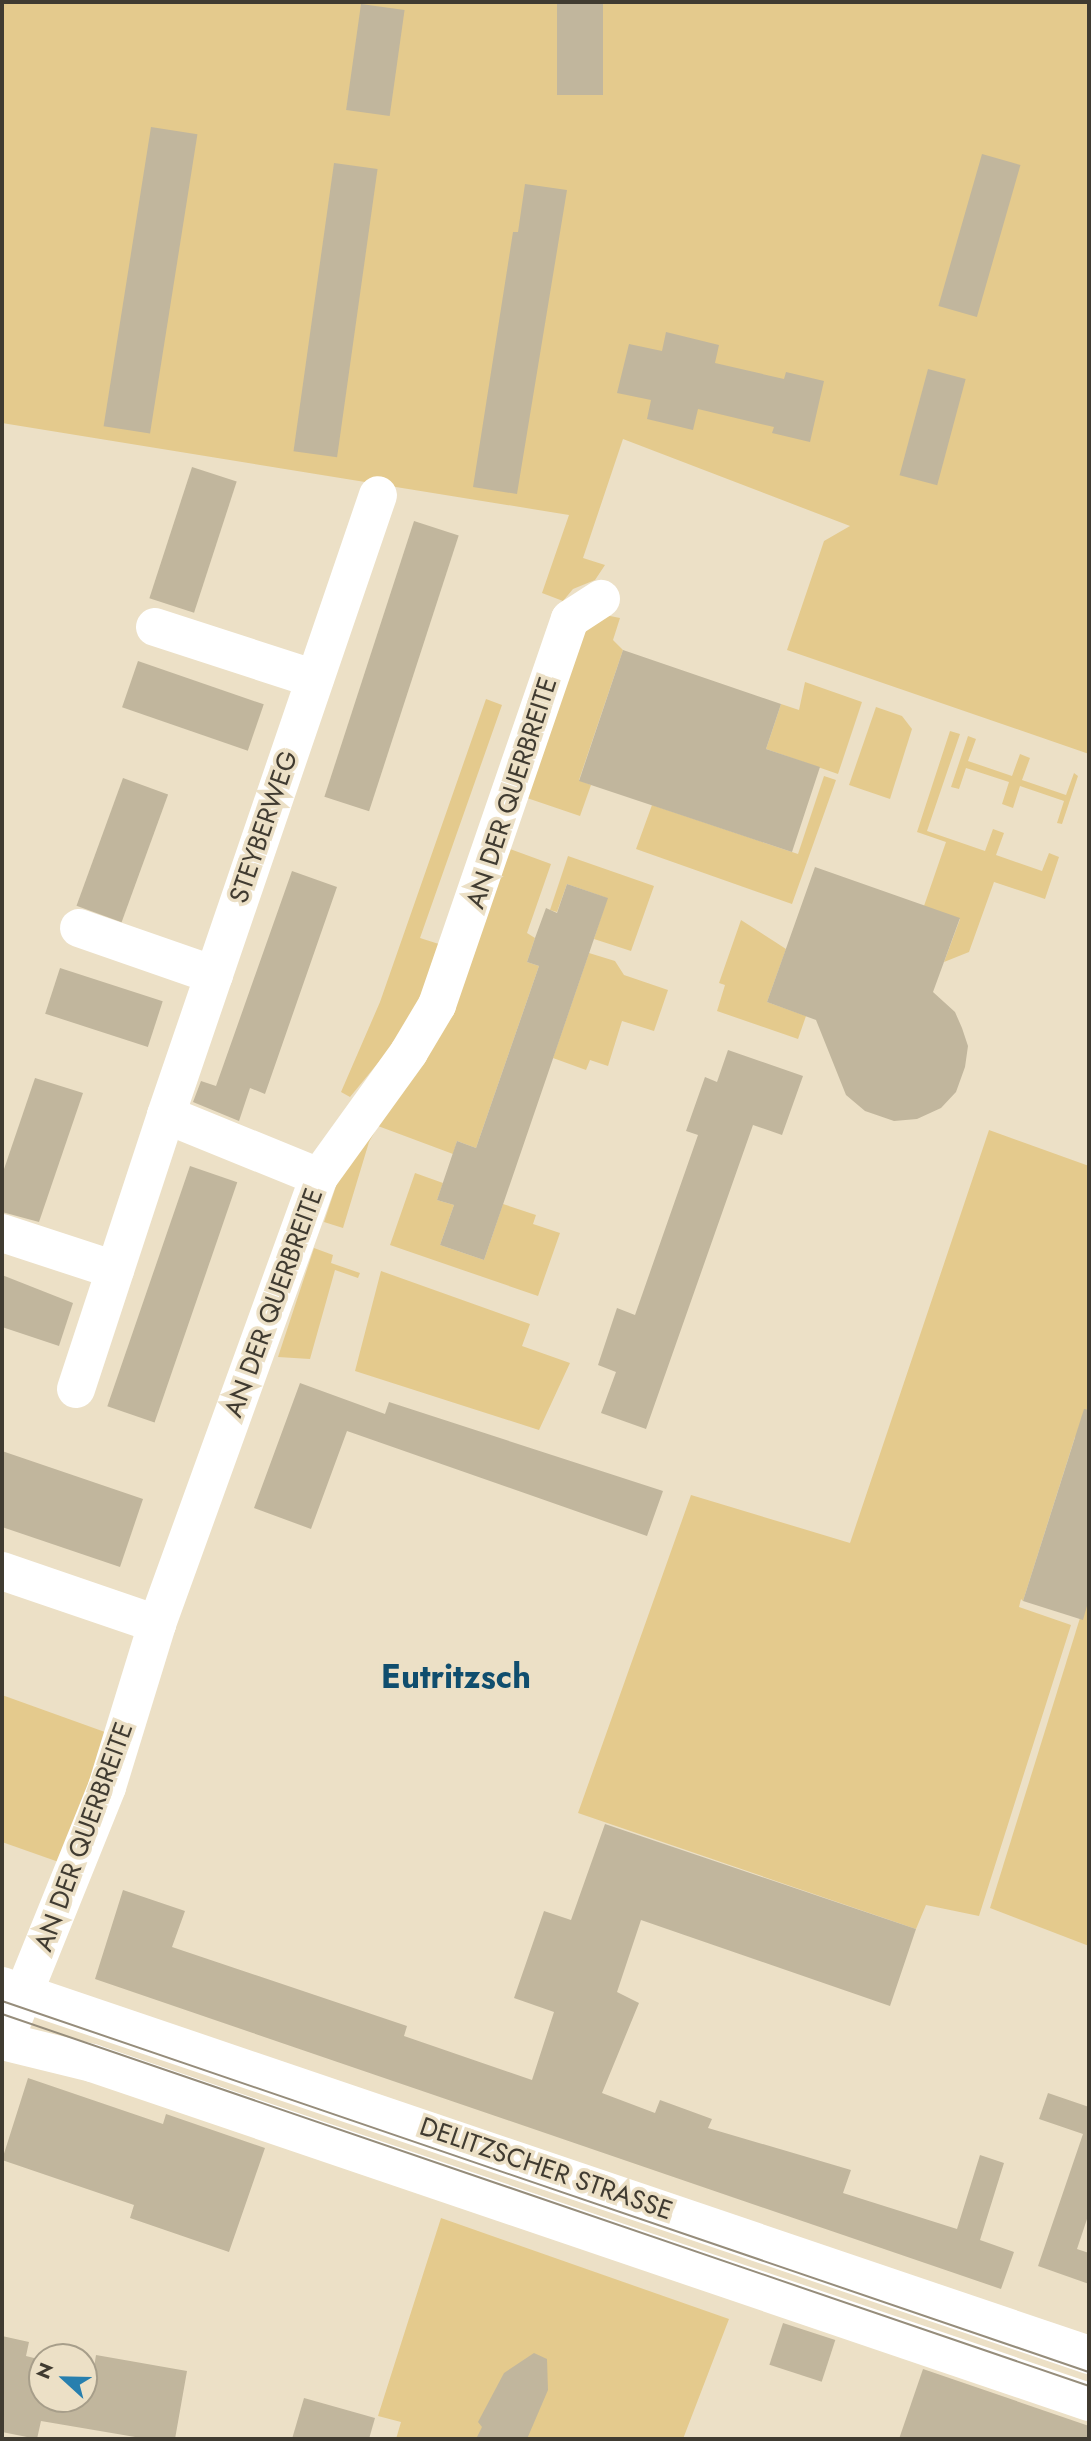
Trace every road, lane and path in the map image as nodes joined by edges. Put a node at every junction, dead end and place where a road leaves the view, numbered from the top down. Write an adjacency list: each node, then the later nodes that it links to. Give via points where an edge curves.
1 (378, 495): 4 (street, STEYBERWEG)
2 (601, 599): 8 (street, AN DER QUERBREITE, via 570,619 437,1005 410,1052)
3 (155, 627): 4 (street)
4 (314, 679): 6 (street, STEYBERWEG)
5 (79, 928): 6 (street)
6 (214, 975): 7 (street, STEYBERWEG)
7 (166, 1115): 8 (street); 10 (street, STEYBERWEG)
8 (319, 1177): 13 (street, AN DER QUERBREITE)
9 (2, 1233): 10 (street)
10 (115, 1270): 11 (street, STEYBERWEG)
11 (76, 1389)
12 (2, 1571): 13 (street)
13 (157, 1625): 14 (street, AN DER QUERBREITE, via 107,1787)
14 (13, 1989): 15 (street, AN DER QUERBREITE); 16 (street, DELITZSCHER STRASSE)
15 (3, 2041): 17 (street, DELITZSCHER STRASSE, via 92,2063)
16 (1089, 2355)
17 (1089, 2402)

